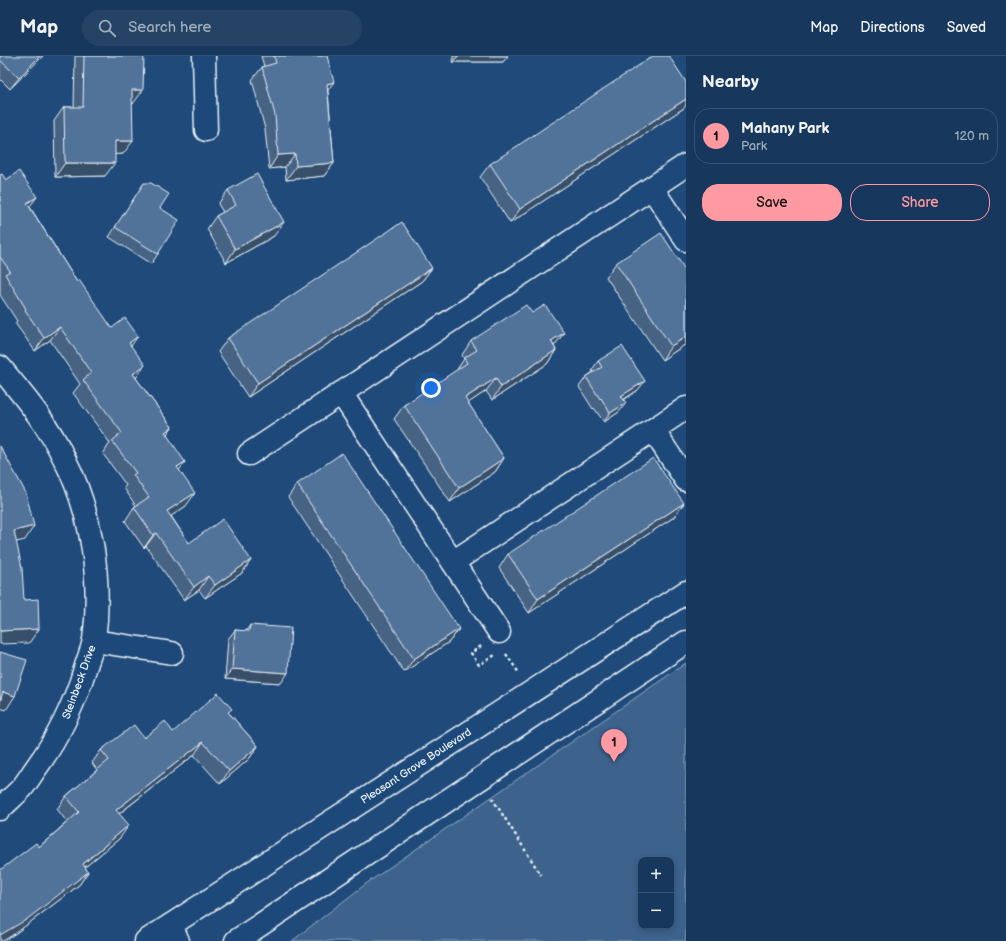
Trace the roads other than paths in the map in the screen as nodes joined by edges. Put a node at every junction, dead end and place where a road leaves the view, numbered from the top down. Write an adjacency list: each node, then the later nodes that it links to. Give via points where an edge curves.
1 (204, 56): 2 (main road)
2 (206, 130)
3 (686, 165): 4 (main road)
4 (652, 188): 5 (main road); 7 (main road)
5 (686, 240)
6 (0, 367): 14 (main road, Steinbeck Drive, via 48,429 77,487 88,522 93,556 97,595)
7 (341, 393): 10 (main road); 12 (main road)
8 (686, 408): 9 (main road)
9 (653, 430): 11 (main road); 12 (main road)
10 (249, 454)
11 (686, 480)
12 (453, 562): 16 (main road)
13 (686, 592): 19 (main road, Pleasant Grove Boulevard, via 531,692)
14 (94, 641): 17 (main road); 18 (main road, Steinbeck Drive, via 80,686 64,722 22,787)
15 (686, 642): 21 (main road)
16 (500, 645)
17 (172, 653)
18 (0, 809)
19 (175, 933): 20 (main road, Pleasant Grove Boulevard)
20 (146, 941)
21 (236, 941)

